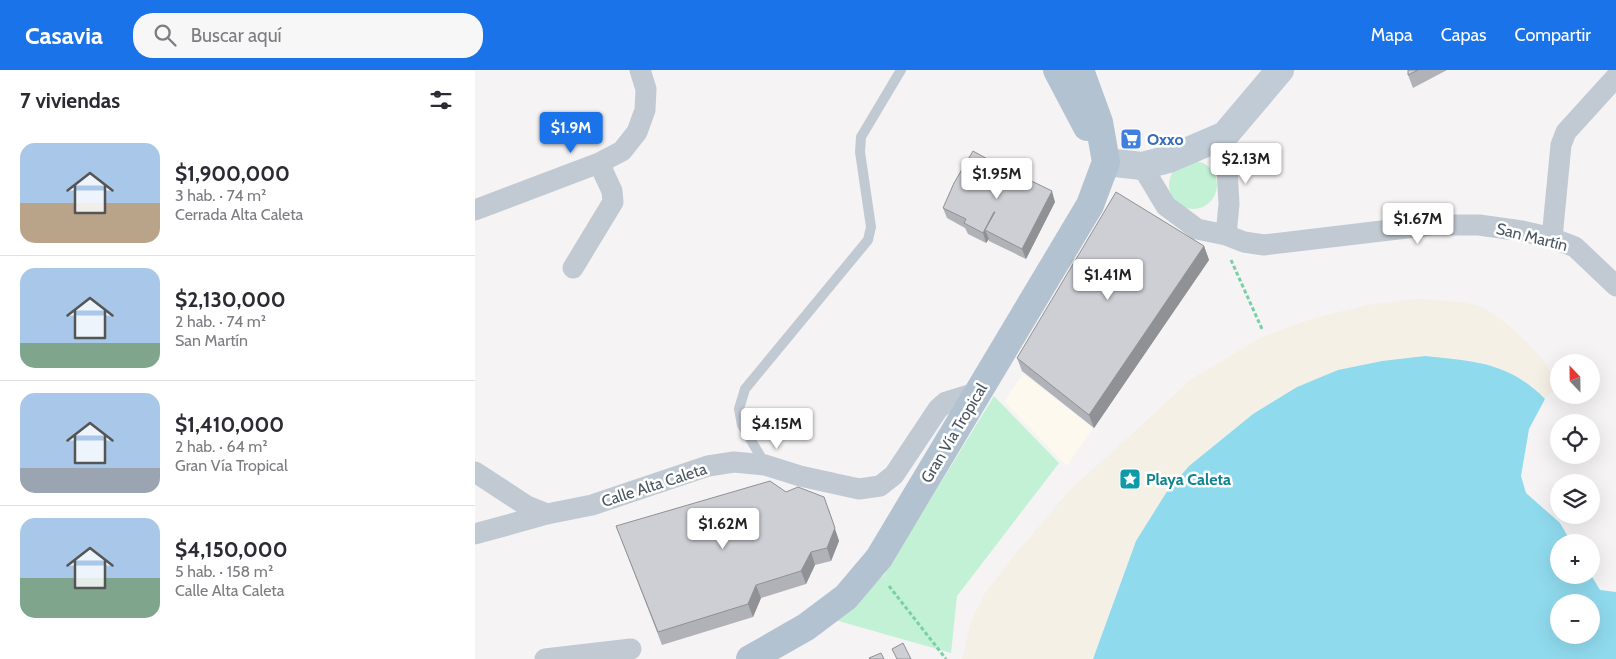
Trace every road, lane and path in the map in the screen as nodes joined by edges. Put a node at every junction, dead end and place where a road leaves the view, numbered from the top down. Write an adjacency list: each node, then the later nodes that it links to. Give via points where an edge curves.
1 (640, 70): 9 (street, via 646,89 645,110 637,132 622,150)
2 (901, 70): 19 (lane, via 861,137 860,152 871,227 868,240 745,390 739,409 742,425)
3 (1057, 70): 8 (main road)
4 (1080, 70): 8 (main road, via 1099,122)
5 (1280, 70): 7 (street)
6 (1616, 77): 13 (street, via 1566,132 1561,145)
7 (1225, 135): 10 (street, via 1169,159); 12 (street, via 1229,204)
8 (1106, 162): 10 (street); 18 (main road, Gran Vía Tropical, via 1090,205)
9 (599, 163): 11 (street); 15 (street, via 613,202)
10 (1142, 166): 12 (street, San Martín, via 1167,206 1197,229)
11 (475, 210)
12 (1227, 235): 13 (street, San Martín, via 1264,245 1432,225 1479,225)
13 (1552, 238): 16 (street, San Martín, via 1575,247)
14 (1231, 260): 17 (path)
15 (573, 268)
16 (1616, 286)
17 (1262, 329)
18 (979, 392): 19 (street, Calle Alta Caleta, via 946,402 938,409 894,475 880,486 859,489); 26 (main road, Gran Vía Tropical, via 879,558 846,597 806,628)
19 (765, 465): 21 (street, Calle Alta Caleta, via 734,462 708,466 592,505)
20 (475, 472): 21 (street, via 527,506)
21 (547, 514): 22 (street, Calle Alta Caleta)
22 (475, 534)
23 (889, 586): 27 (path)
24 (631, 649): 25 (street)
25 (545, 659)
26 (750, 659)
27 (946, 659)

